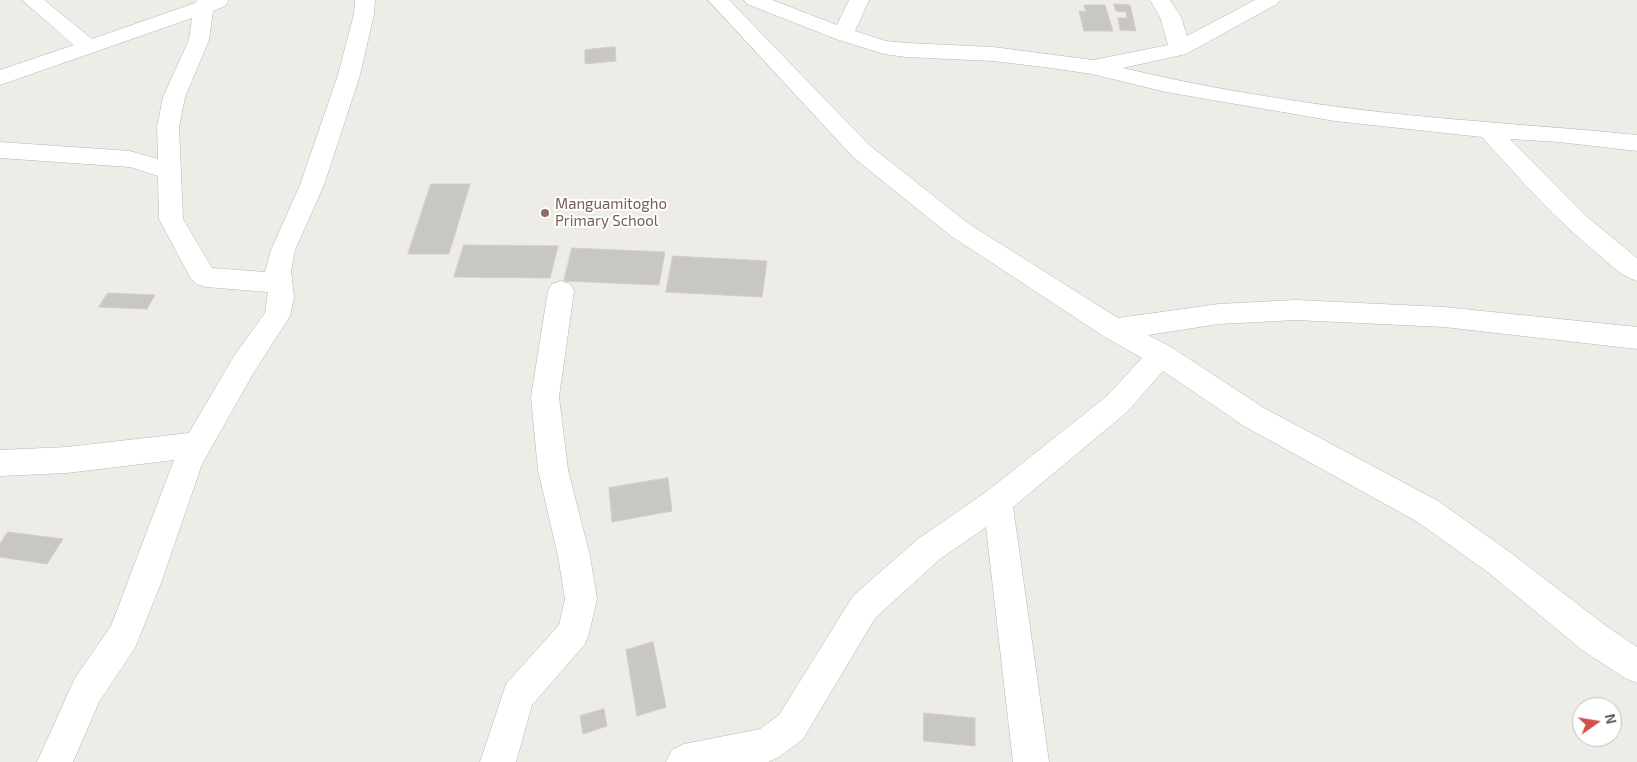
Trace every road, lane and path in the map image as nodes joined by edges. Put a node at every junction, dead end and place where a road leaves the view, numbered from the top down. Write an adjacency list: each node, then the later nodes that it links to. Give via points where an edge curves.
1 (32, 0): 10 (street)
2 (365, 0): 19 (street, via 349,75 312,185 283,250)
3 (718, 0): 21 (street, via 861,151 960,230)
4 (754, 0): 9 (street)
5 (859, 0): 9 (street)
6 (1160, 0): 11 (street, via 1170,13)
7 (1270, 0): 11 (street)
8 (212, 2): 10 (street); 17 (street, via 172,104 168,127)
9 (843, 34): 12 (street, via 884,47 906,50 993,54)
10 (89, 47): 13 (street)
11 (1179, 48): 12 (street)
12 (1092, 67): 14 (street, via 1166,85 1335,114)
13 (0, 78)
14 (1488, 130): 15 (street); 18 (street, via 1558,204 1614,255)
15 (1637, 143)
16 (0, 150): 17 (street, via 130,159)
17 (170, 171): 19 (street, via 171,219 200,272 206,277)
18 (1637, 271)
19 (279, 283): 24 (street, via 281,297 277,316 244,364)
20 (561, 291): 29 (street, via 545,397 553,470 581,599 573,633 518,696)
21 (1114, 329): 22 (street, via 1219,314 1296,310 1444,317); 23 (street)
22 (1637, 338)
23 (1161, 355): 26 (street, via 1117,404); 27 (street, via 1254,417 1427,511 1594,638)
24 (198, 445): 25 (street, via 67,460); 28 (street, via 189,460 123,637 87,690)
25 (0, 463)
26 (997, 502): 30 (street, via 929,549 864,607 791,726 767,745); 31 (street)
27 (1637, 666)
28 (55, 762)
29 (498, 762)
30 (684, 762)
31 (1031, 762)

